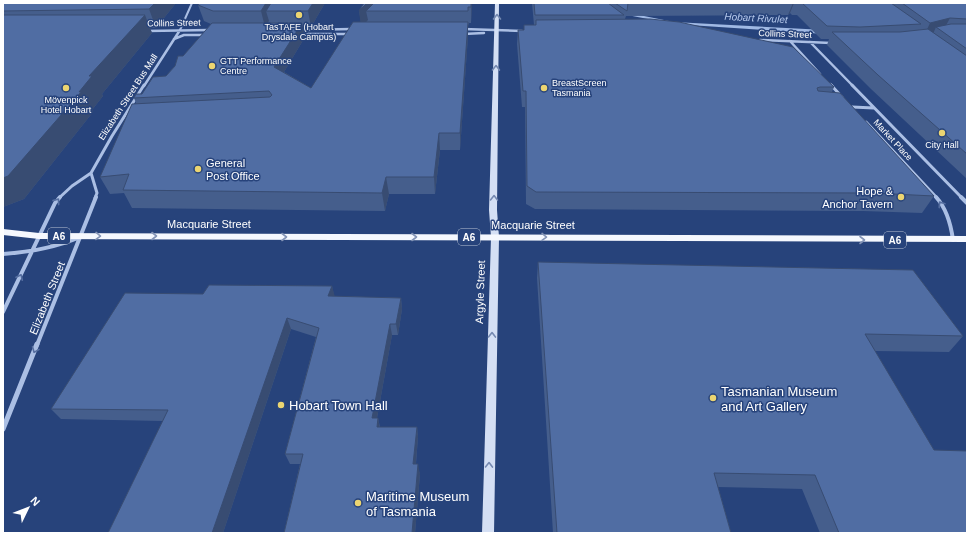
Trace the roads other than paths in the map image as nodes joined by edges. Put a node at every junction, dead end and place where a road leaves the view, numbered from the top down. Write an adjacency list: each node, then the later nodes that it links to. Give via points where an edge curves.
1 (192, 3): 4 (street)
2 (497, 3): 9 (main road, Argyle Street, one-way to 2)
3 (457, 29): 9 (street)
4 (180, 30): 5 (street, Collins Street); 8 (street, Collins Street); 15 (street, Elizabeth Street Bus Mall)
5 (213, 30)
6 (295, 30): 7 (street)
7 (356, 30)
8 (143, 31)
9 (497, 31): 10 (street); 13 (street); 29 (main road, Argyle Street, one-way to 9)
10 (524, 31)
11 (292, 34): 12 (street)
12 (352, 34)
13 (458, 34)
14 (210, 35): 15 (street, via 184,35)
15 (174, 39): 24 (street, Elizabeth Street Bus Mall, via 122,118)
16 (754, 40): 17 (street, Collins Street)
17 (790, 41): 18 (street, Collins Street); 20 (street)
18 (810, 42): 19 (street, Collins Street); 21 (street, Market Place)
19 (832, 43)
20 (852, 107): 21 (street); 22 (street)
21 (874, 108): 25 (street, Market Place)
22 (857, 112)
23 (863, 118): 31 (street, Market Place, one-way to 23, via 950,221 940,201)
24 (91, 173): 27 (street, one-way to 24, via 62,193); 28 (street, Elizabeth Street, via 97,193)
25 (967, 203)
26 (3, 232): 27 (highway, Macquarie Street / A6)
27 (39, 236): 28 (highway, Macquarie Street / A6); 32 (street)
28 (82, 236): 29 (highway, Macquarie Street / A6, one-way to 29); 32 (street, via 57,247); 35 (street, Elizabeth Street, one-way to 35)
29 (495, 237): 31 (highway, Macquarie Street / A6, one-way to 31); 36 (main road, Argyle Street, one-way to 29)
30 (967, 239): 31 (highway, Macquarie Street / A6)
31 (953, 240)
32 (31, 252): 33 (street); 34 (street, one-way to 32)
33 (3, 254)
34 (3, 312)
35 (3, 429)
36 (488, 533)

